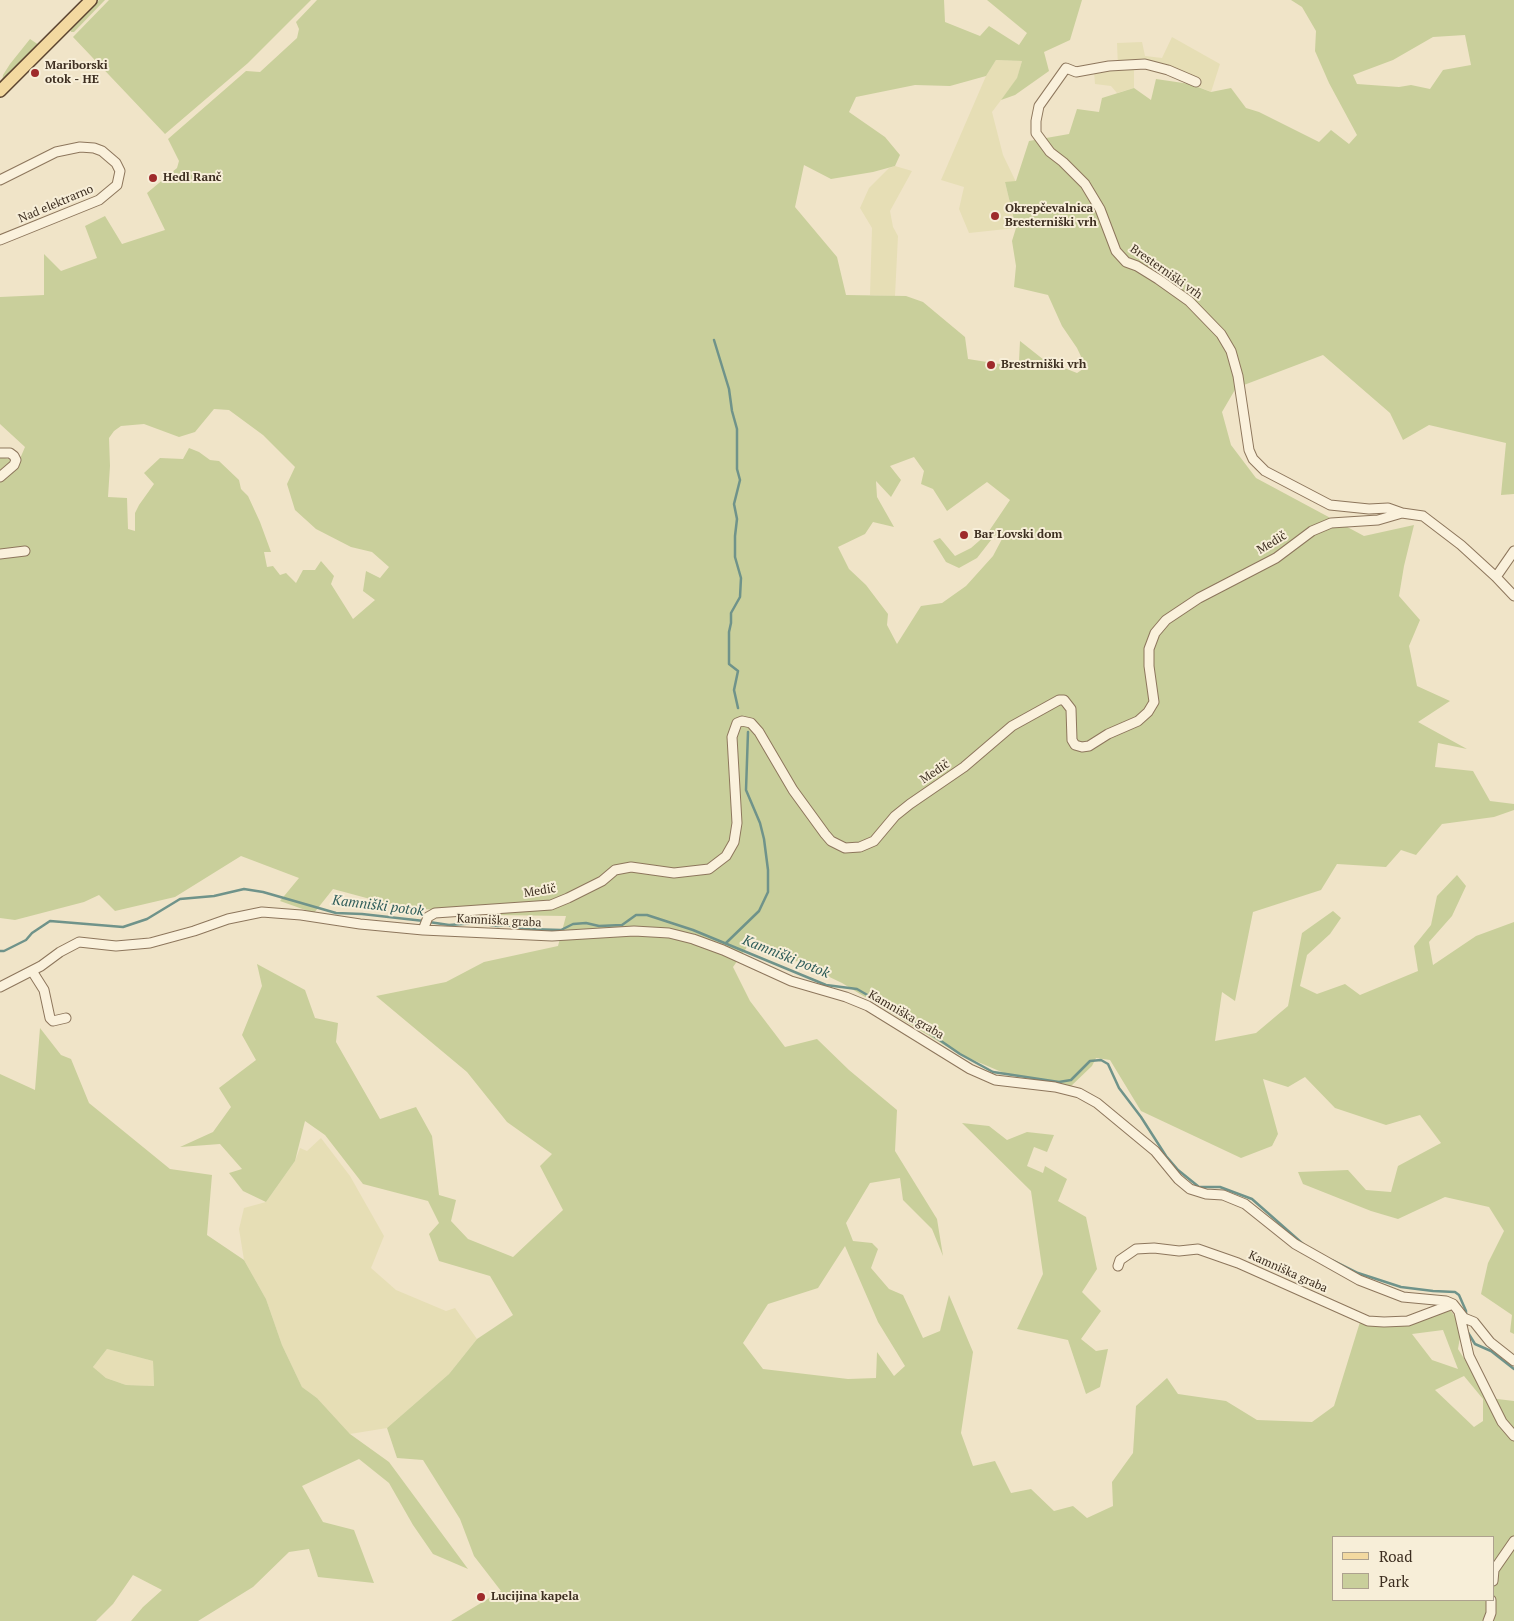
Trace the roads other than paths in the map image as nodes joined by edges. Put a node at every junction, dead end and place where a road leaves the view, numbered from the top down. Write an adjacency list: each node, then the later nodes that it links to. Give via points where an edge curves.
1 (92, 0): 3 (main road)
2 (1196, 82): 8 (street, Bresterniški vrh, via 1146,64 1076,72 1066,68 1040,106 1036,133 1050,152 1085,184 1100,209 1116,251 1126,262 1189,301 1221,334 1231,351 1238,376 1253,459 1265,471 1330,505 1388,508)
3 (0, 91)
4 (0, 180): 5 (street, Nad elektrarno, via 56,152 80,146 102,151 120,170 117,184 99,200)
5 (0, 240)
6 (0, 453): 7 (street, via 10,453 16,460)
7 (0, 476)
8 (1402, 514): 12 (street, Medič, via 1423,516); 14 (street, Medič, via 1378,520 1331,523 1312,531 1276,558 1217,587 1166,620 1155,633 1149,649 1154,702 1138,721 1082,747 1072,740 1071,709 1064,700 1059,700 1012,726 964,767 910,804 880,835 860,847 845,848 828,838 793,790 759,732 751,723 742,721 737,723 732,737 737,823 734,842 726,856 709,869 674,873 630,867 614,870 602,881 551,904 435,913)
9 (25, 551): 11 (street)
10 (1514, 551): 12 (street)
11 (0, 554)
12 (1496, 576): 13 (street, Medič)
13 (1514, 596)
14 (425, 924): 15 (street, Kamniška graba, via 360,924 262,912 150,943 116,946 79,942); 19 (street, Kamniška graba, via 552,936 634,931 669,934 723,950 791,981 868,1006 970,1069 994,1080 1079,1093 1097,1103 1155,1151 1190,1189 1223,1195 1245,1204 1295,1244 1359,1280 1403,1297)
15 (32, 971): 16 (street, Kamniška graba); 17 (street, via 44,990 50,1018 53,1021)
16 (0, 987)
17 (66, 1018)
18 (1118, 1266): 19 (street, Kamniška graba, via 1120,1260 1136,1249 1198,1249 1368,1320 1408,1320)
19 (1453, 1304): 20 (street)
20 (1461, 1315): 21 (street, via 1474,1322 1490,1342); 22 (street, via 1469,1356 1502,1422)
21 (1514, 1361)
22 (1514, 1436)
23 (1514, 1541): 24 (street)
24 (1494, 1570)
25 (1491, 1601): 26 (street)
26 (1488, 1621)

